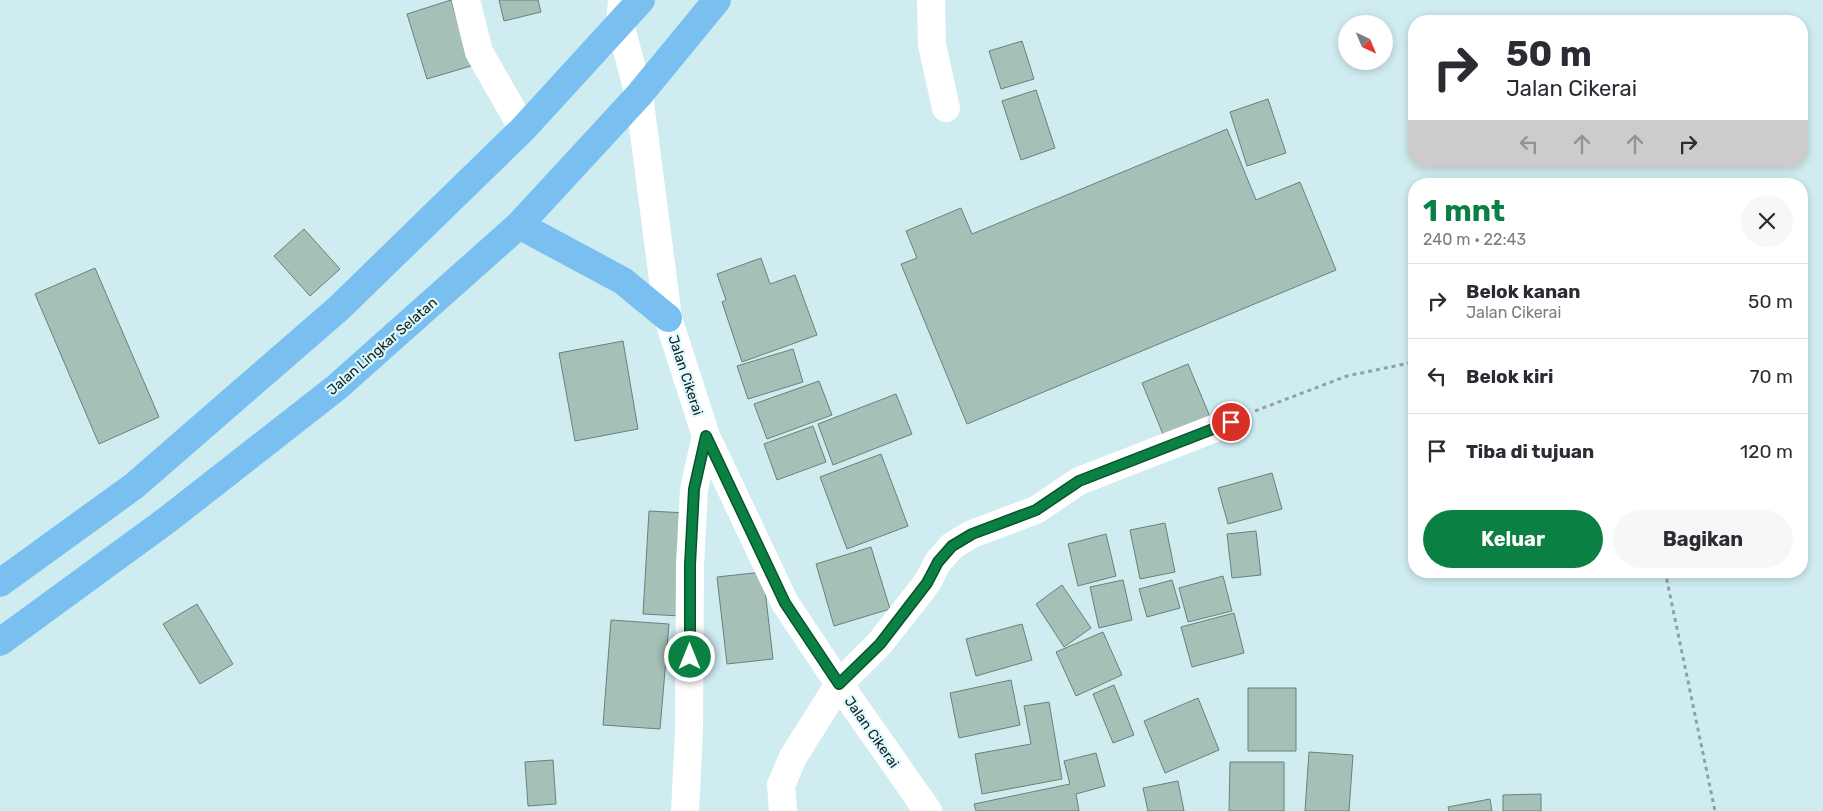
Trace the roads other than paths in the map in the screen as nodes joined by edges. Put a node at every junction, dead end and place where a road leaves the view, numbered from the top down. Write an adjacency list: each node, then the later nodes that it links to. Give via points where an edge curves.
1 (466, 0): 8 (street, via 479,52)
2 (641, 0): 5 (highway)
3 (717, 0): 6 (highway, Jalan Lingkar Selatan)
4 (931, 0): 7 (street, via 932,45)
5 (621, 12): 6 (street, Jalan Cikerai); 8 (highway)
6 (639, 96): 9 (highway, Jalan Lingkar Selatan); 10 (street, Jalan Cikerai)
7 (946, 108)
8 (523, 129): 13 (highway, via 339,308 141,480)
9 (519, 225): 10 (highway, via 623,281); 14 (highway, Jalan Lingkar Selatan, via 336,387 168,520)
10 (668, 318): 12 (street, Jalan Cikerai)
11 (1231, 422): 15 (street, via 1079,481 1036,510 972,534 952,546 880,644)
12 (706, 436): 15 (street, Jalan Cikerai, via 785,603); 16 (street, via 694,489)
13 (0, 583)
14 (0, 642)
15 (839, 684): 17 (street, via 780,786); 18 (street, Jalan Cikerai)
16 (685, 811)
17 (783, 811)
18 (928, 811)

